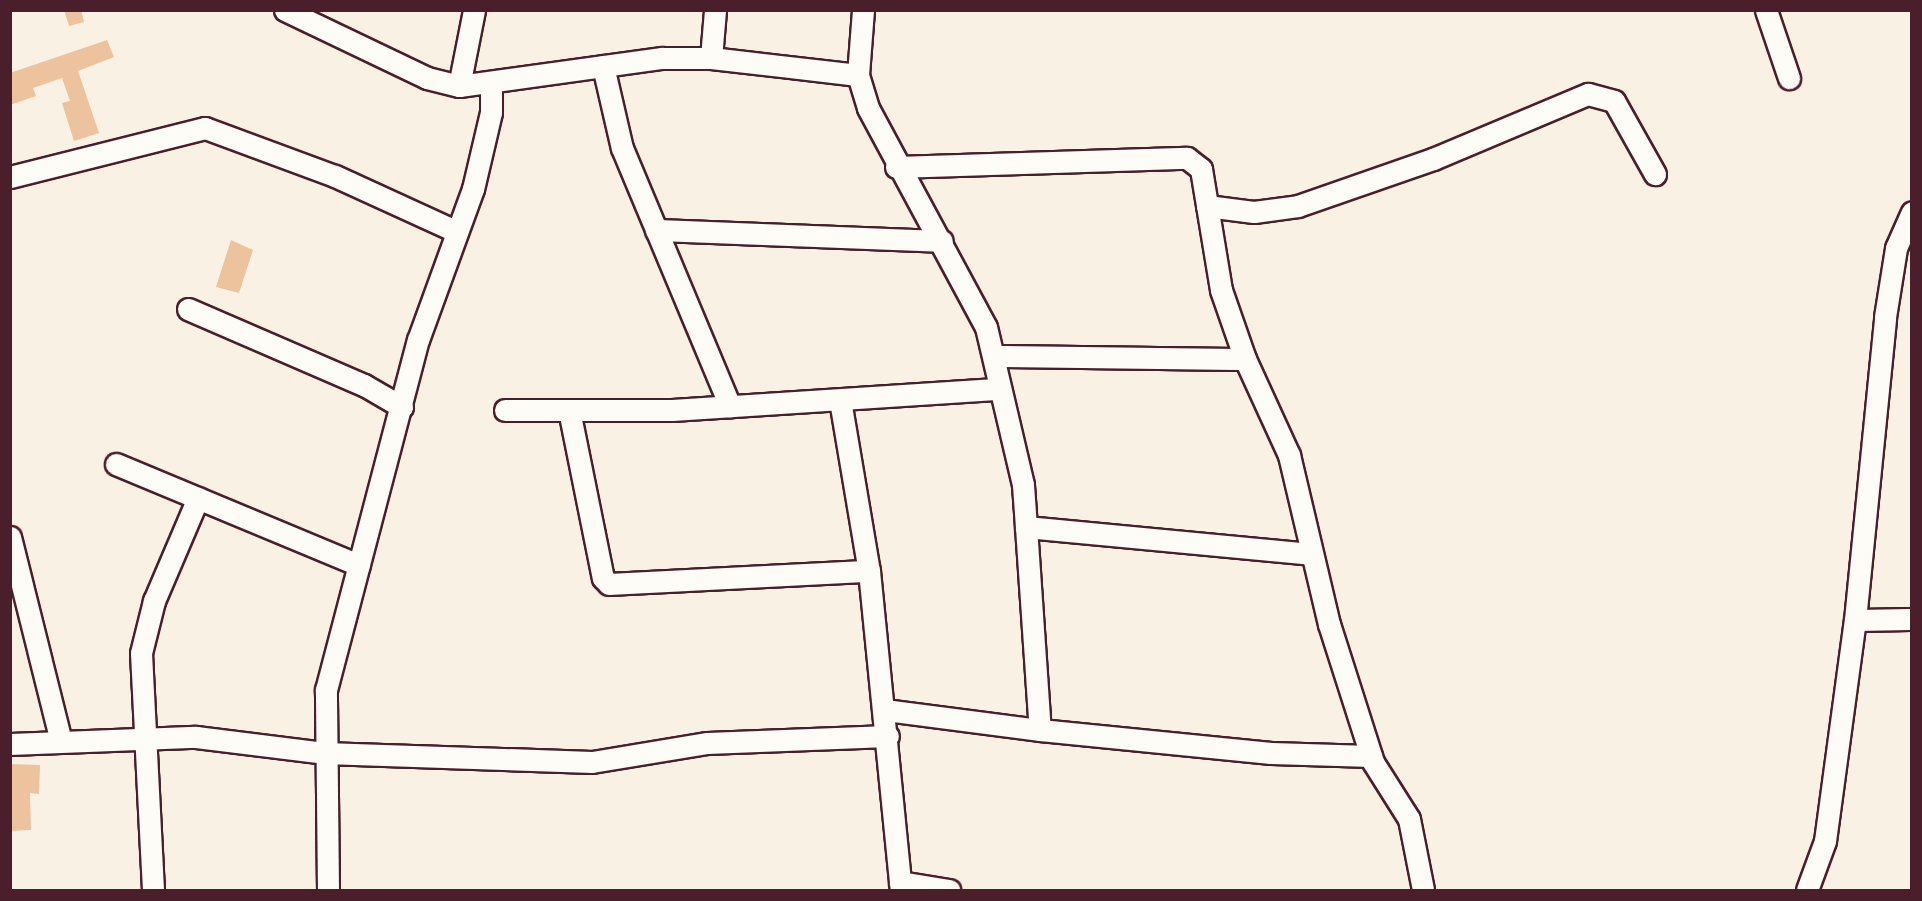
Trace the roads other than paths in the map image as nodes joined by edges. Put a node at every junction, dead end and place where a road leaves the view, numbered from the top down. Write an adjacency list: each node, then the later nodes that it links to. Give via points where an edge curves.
1 (285, 10): 10 (street, via 427,78)
2 (474, 10): 10 (street)
3 (716, 10): 6 (street)
4 (862, 10): 8 (street)
5 (1766, 10): 9 (street)
6 (711, 58): 7 (street); 8 (street)
7 (603, 66): 11 (street); 17 (street, via 622,148)
8 (858, 75): 12 (street)
9 (1789, 78)
10 (459, 86): 11 (street)
11 (491, 86): 18 (street, via 491,112 473,189)
12 (896, 167): 15 (street, via 1187,158 1201,169); 19 (street)
13 (1655, 174): 15 (street, via 1614,101 1588,94 1433,159 1298,206 1254,212)
14 (10, 177): 18 (street, via 206,128 335,176)
15 (1207, 206): 22 (street, via 1219,280)
16 (1911, 212): 37 (street, via 1896,248 1885,317)
17 (656, 230): 19 (street); 25 (street)
18 (455, 231): 26 (street, via 418,340)
19 (942, 241): 21 (street, via 986,327)
20 (188, 309): 26 (street, via 364,385)
21 (994, 356): 22 (street); 23 (street)
22 (1245, 359): 33 (street, via 1289,455)
23 (999, 388): 24 (street); 31 (street, via 1023,485)
24 (840, 400): 25 (street); 35 (street)
25 (730, 406): 28 (street)
26 (402, 407): 34 (street)
27 (505, 410): 28 (street)
28 (569, 410): 35 (street, via 603,578 609,584)
29 (116, 464): 30 (street)
30 (198, 498): 34 (street); 41 (street, via 145,628)
31 (1026, 527): 33 (street); 39 (street)
32 (10, 537): 42 (street)
33 (1311, 554): 45 (street)
34 (360, 565): 44 (street, via 326,690)
35 (868, 571): 38 (street)
36 (1911, 619): 37 (street)
37 (1855, 620): 51 (street, via 1825,841)
38 (885, 710): 39 (street); 40 (street)
39 (1040, 730): 45 (street, via 1271,753)
40 (888, 736): 44 (street, via 707,743 592,762); 46 (street)
41 (145, 737): 42 (street); 44 (street, via 196,737); 47 (street)
42 (61, 741): 43 (street)
43 (10, 744)
44 (324, 753): 48 (street)
45 (1371, 756): 50 (street, via 1409,819)
46 (901, 886): 49 (street)
47 (153, 891)
48 (328, 891)
49 (949, 891)
50 (1422, 891)
51 (1807, 891)

